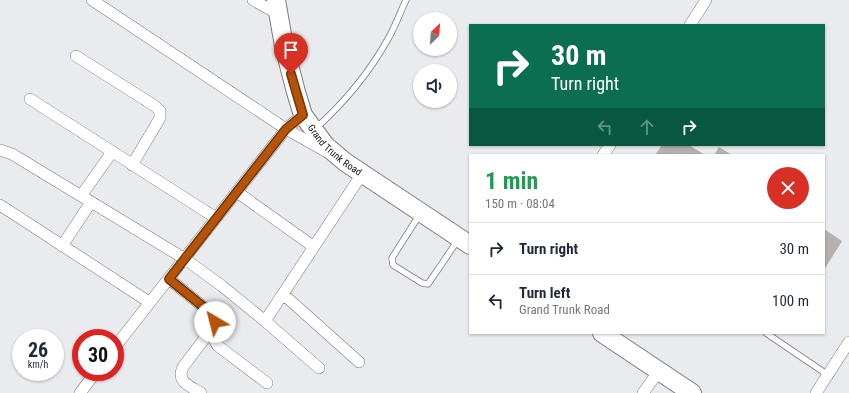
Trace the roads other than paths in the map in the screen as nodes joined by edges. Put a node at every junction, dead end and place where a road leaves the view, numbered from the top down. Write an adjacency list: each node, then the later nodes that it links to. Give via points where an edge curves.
1 (92, 0): 10 (street)
2 (253, 0): 5 (street)
3 (406, 0): 11 (lane, via 389,38 367,70 342,103)
4 (706, 0): 6 (street)
5 (277, 7): 9 (main road, Grand Trunk Road, via 291,74)
6 (691, 24)
7 (76, 56): 15 (street, via 160,111 160,118)
8 (30, 99): 13 (street)
9 (303, 115): 10 (street); 11 (main road, Grand Trunk Road)
10 (286, 129): 14 (street); 17 (street)
11 (314, 130): 14 (main road, Grand Trunk Road, via 325,145)
12 (0, 150): 18 (street, via 12,154)
13 (112, 152): 15 (street); 18 (street)
14 (345, 162): 16 (main road, Grand Trunk Road)
15 (132, 164): 22 (street)
16 (362, 174): 21 (main road, Grand Trunk Road); 25 (street)
17 (237, 192): 22 (street); 25 (street)
18 (81, 196): 19 (street)
19 (90, 202): 24 (street); 26 (street)
20 (0, 205): 24 (street)
21 (421, 213): 23 (main road, Grand Trunk Road); 23 (lane, via 392,258 394,265 422,284 428,284)
22 (216, 218): 26 (street)
23 (465, 242)
24 (62, 246): 29 (street)
25 (314, 247): 28 (street)
26 (185, 259): 27 (street); 30 (street)
27 (169, 279): 29 (street); 31 (street, via 211,313)
28 (283, 294): 30 (street); 36 (street)
29 (149, 302): 34 (street)
30 (265, 321): 37 (street)
31 (215, 325): 41 (street, via 213,336 218,346); 43 (street, via 180,374 184,381)
32 (604, 334): 38 (main road)
33 (767, 334): 39 (lane)
34 (124, 335)
35 (849, 342): 39 (street)
36 (359, 362)
37 (319, 368)
38 (659, 371): 44 (street); 45 (main road)
39 (828, 375): 46 (street)
40 (89, 381): 42 (street)
41 (267, 383)
42 (80, 393)
43 (201, 393)
44 (643, 393)
45 (692, 393)
46 (816, 393)

